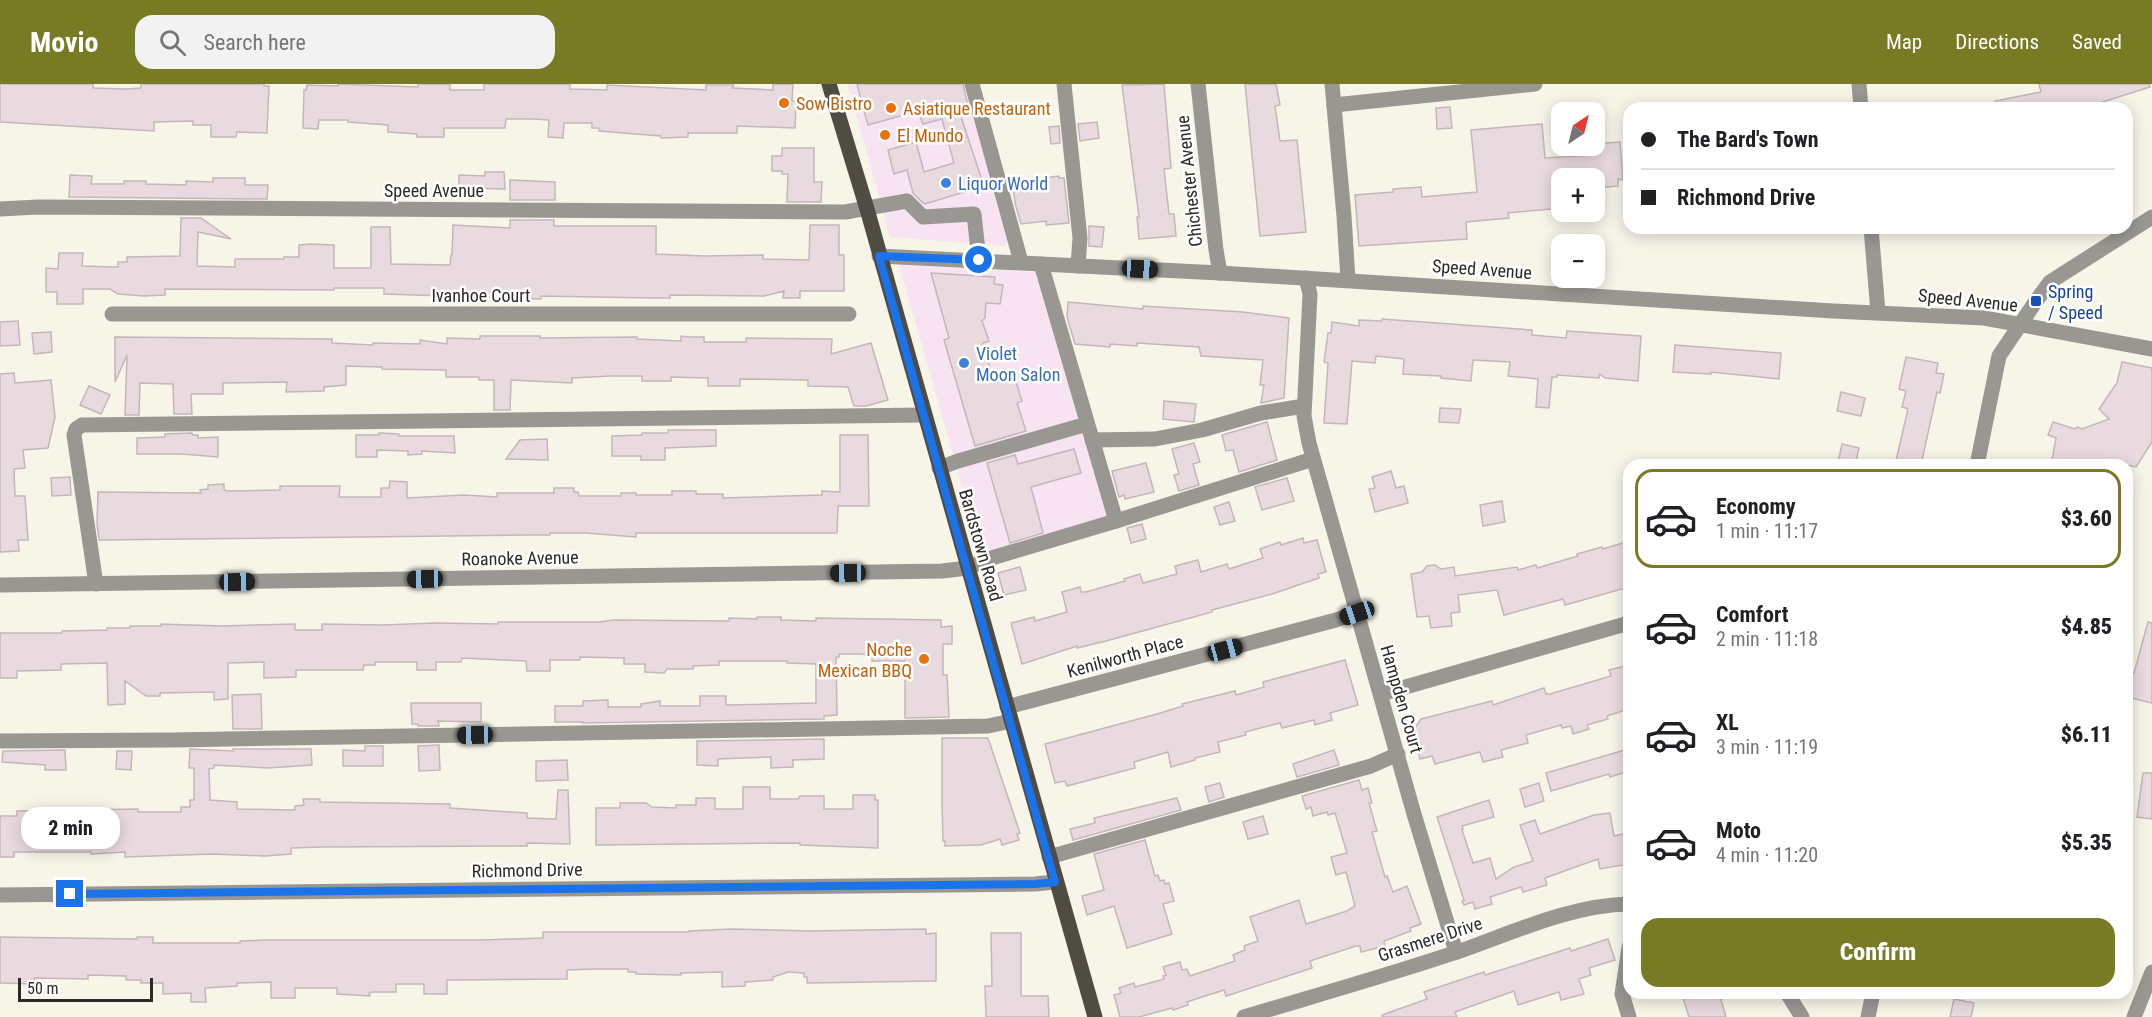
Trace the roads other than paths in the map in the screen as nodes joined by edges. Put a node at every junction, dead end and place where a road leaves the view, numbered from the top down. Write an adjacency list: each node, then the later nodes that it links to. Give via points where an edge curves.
1 (829, 84): 11 (main road, Bardstown Road)
2 (972, 84): 18 (street)
3 (1064, 84): 20 (street, via 1080,238)
4 (1198, 84): 21 (street, Chichester Avenue)
5 (1332, 84): 9 (street)
6 (1535, 84): 9 (street)
7 (1859, 84): 8 (street)
8 (1860, 102)
9 (1334, 105): 23 (street)
10 (0, 209): 11 (street, Speed Avenue)
11 (867, 209): 16 (main road, Bardstown Road); 17 (street, Speed Avenue, via 907,201 922,217 974,214)
12 (2152, 217): 13 (street)
13 (2133, 229)
14 (1872, 234): 24 (street)
15 (2125, 234): 27 (street, via 2050,282)
16 (879, 256): 17 (street, Speed Avenue); 30 (main road, Bardstown Road)
17 (979, 260): 18 (street, Speed Avenue)
18 (1021, 262): 19 (street, Speed Avenue)
19 (1041, 264): 20 (street, Speed Avenue); 31 (street)
20 (1078, 266): 21 (street, Speed Avenue)
21 (1220, 273): 22 (street, Speed Avenue)
22 (1306, 278): 23 (street, Speed Avenue); 29 (street, Hampden Court, via 1310,294)
23 (1348, 280): 24 (street, Speed Avenue)
24 (1878, 312): 27 (street, Speed Avenue, via 1984,318)
25 (112, 314): 26 (street, Ivanhoe Court)
26 (849, 314)
27 (2020, 325): 28 (street, Speed Avenue); 34 (street, via 1999,357)
28 (2152, 349)
29 (1305, 406): 32 (street, via 1155,439); 33 (street, Hampden Court)
30 (924, 415): 35 (main road, Bardstown Road); 38 (street, via 82,425 74,435)
31 (1087, 424): 32 (street); 35 (street)
32 (1092, 440): 36 (street)
33 (1313, 459): 36 (street, Roanoke Avenue); 40 (street, Hampden Court)
34 (1978, 459)
35 (939, 468): 37 (main road, Bardstown Road)
36 (1116, 521): 37 (street, Roanoke Avenue)
37 (968, 568): 38 (street, Roanoke Avenue, via 930,572); 43 (main road, Bardstown Road)
38 (96, 584): 39 (street, Roanoke Avenue)
39 (0, 585)
40 (1357, 613): 42 (street, Hampden Court); 43 (street, Kenilworth Place)
41 (1623, 625): 42 (street)
42 (1381, 694): 45 (street, Hampden Court)
43 (1009, 714): 44 (street, Kenilworth Place, via 988,726); 46 (main road, Bardstown Road)
44 (0, 741)
45 (1398, 754): 46 (street, via 1371,766); 50 (street, Hampden Court)
46 (1049, 857): 47 (main road, Bardstown Road)
47 (1055, 882): 48 (street, Richmond Drive); 55 (main road, Bardstown Road)
48 (0, 895)
49 (1623, 904): 50 (street, Grasmere Drive, via 1580,910)
50 (1456, 952): 56 (street, Grasmere Drive)
51 (2152, 972): 60 (street)
52 (1624, 999): 57 (street)
53 (1791, 999): 58 (street)
54 (1872, 999): 59 (street)
55 (1095, 1017)
56 (1244, 1017)
57 (1629, 1017)
58 (1802, 1017)
59 (1868, 1017)
60 (2133, 1017)

